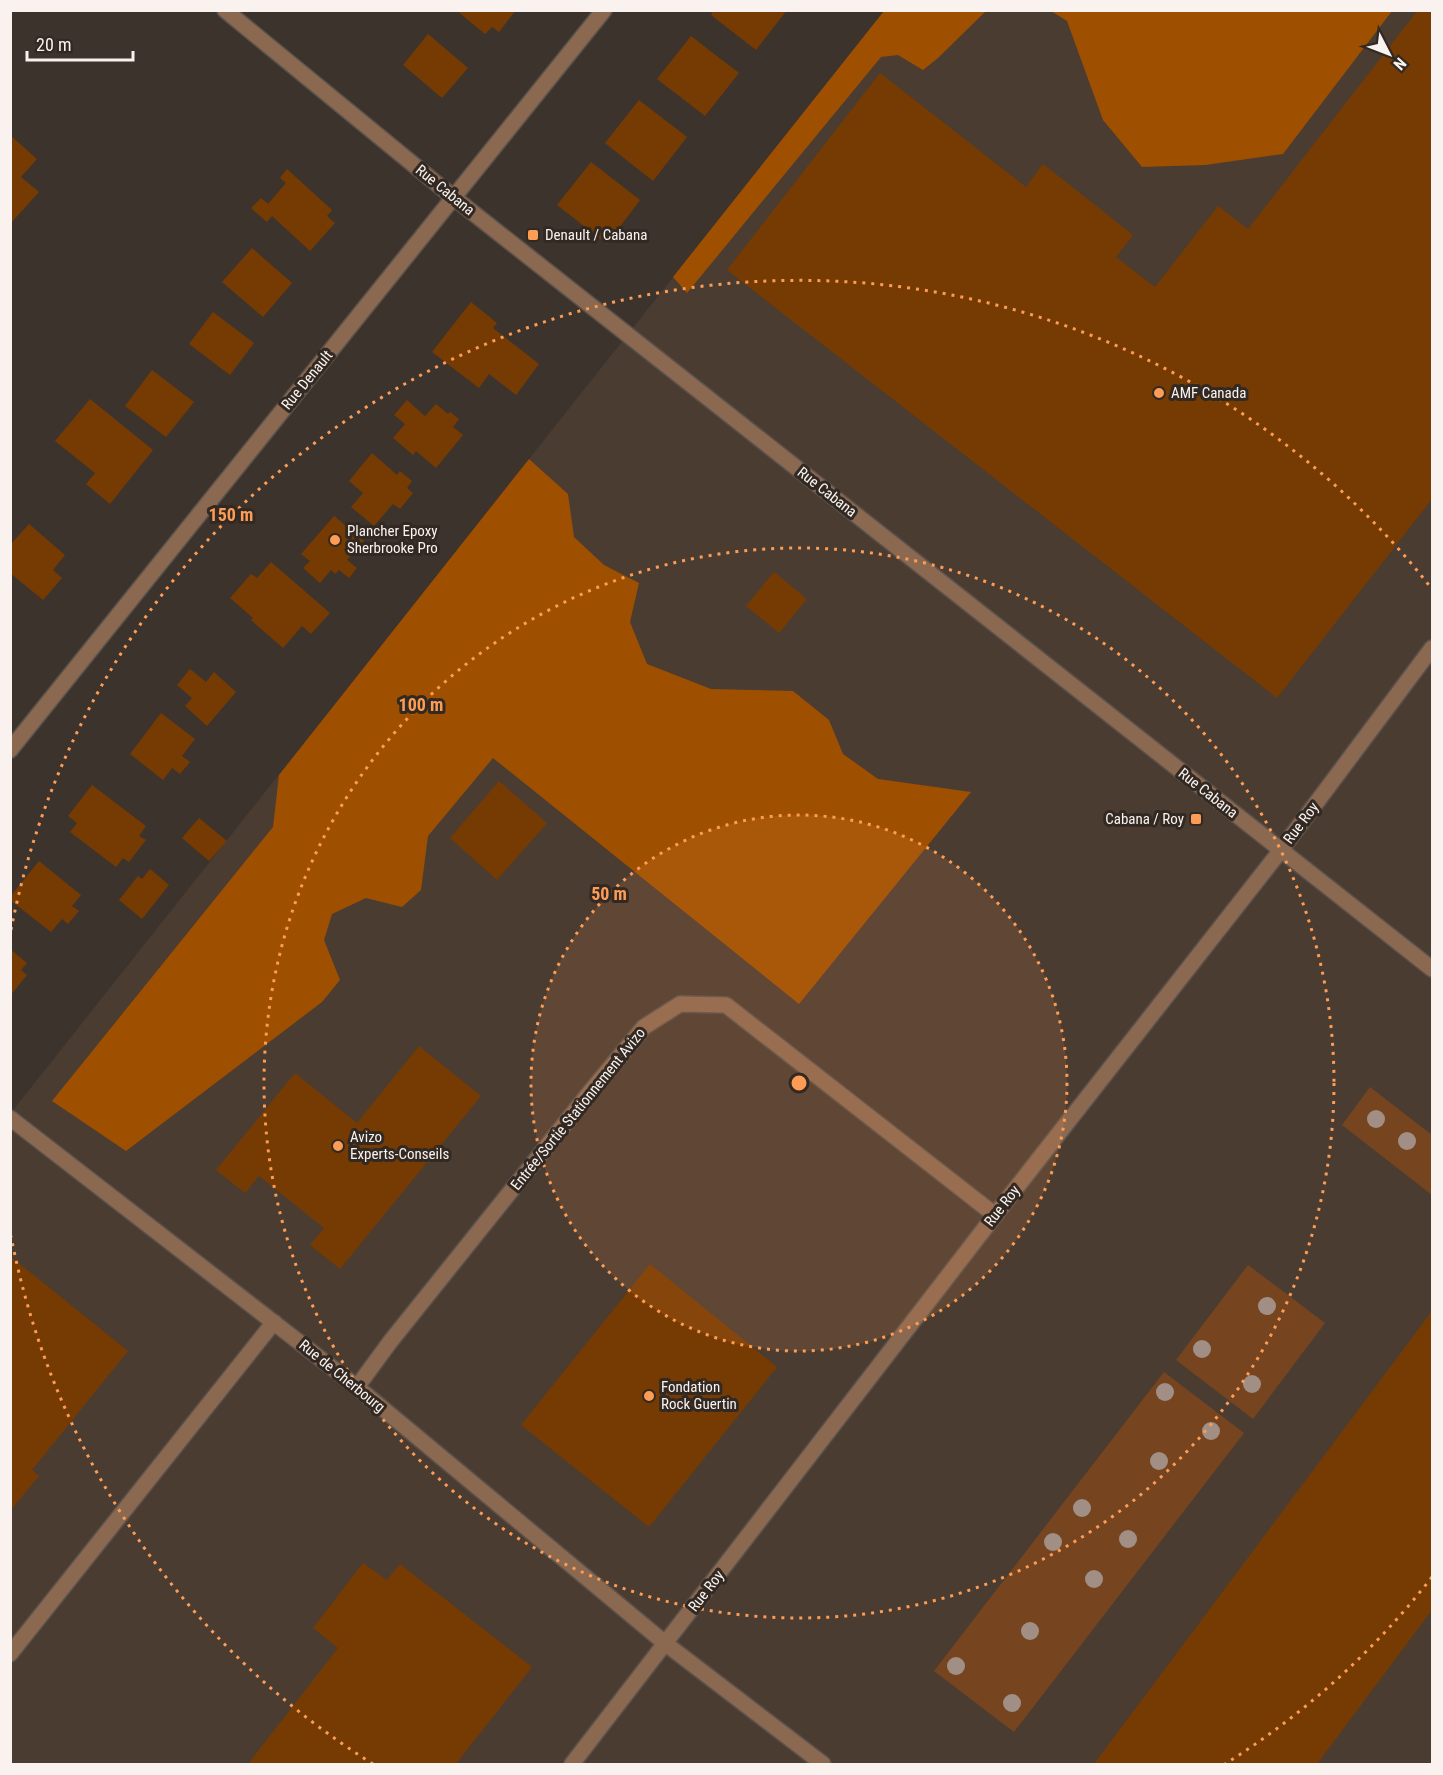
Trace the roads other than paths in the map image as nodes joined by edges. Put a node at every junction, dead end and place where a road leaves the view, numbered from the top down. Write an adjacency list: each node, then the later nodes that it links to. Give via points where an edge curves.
1 (225, 10): 3 (street, Rue Cabana)
2 (604, 10): 3 (street, Rue Denault)
3 (453, 197): 5 (street, Rue Denault); 6 (street, Rue Cabana)
4 (1432, 648): 6 (street, Rue Roy)
5 (10, 750)
6 (1281, 850): 7 (street, Rue Cabana); 9 (street, Rue Roy)
7 (1432, 969)
8 (10, 1118): 10 (street, Rue de Cherbourg)
9 (995, 1215): 11 (street, Entrée/Sortie Stationnement Avizo, via 726,1005 680,1004 644,1027); 12 (street, Rue Roy)
10 (274, 1322): 11 (street, Rue de Cherbourg); 13 (street)
11 (357, 1387): 12 (street, Rue de Cherbourg)
12 (666, 1644): 14 (street, Rue Roy); 15 (street, Rue de Cherbourg)
13 (10, 1654)
14 (572, 1764)
15 (823, 1764)

